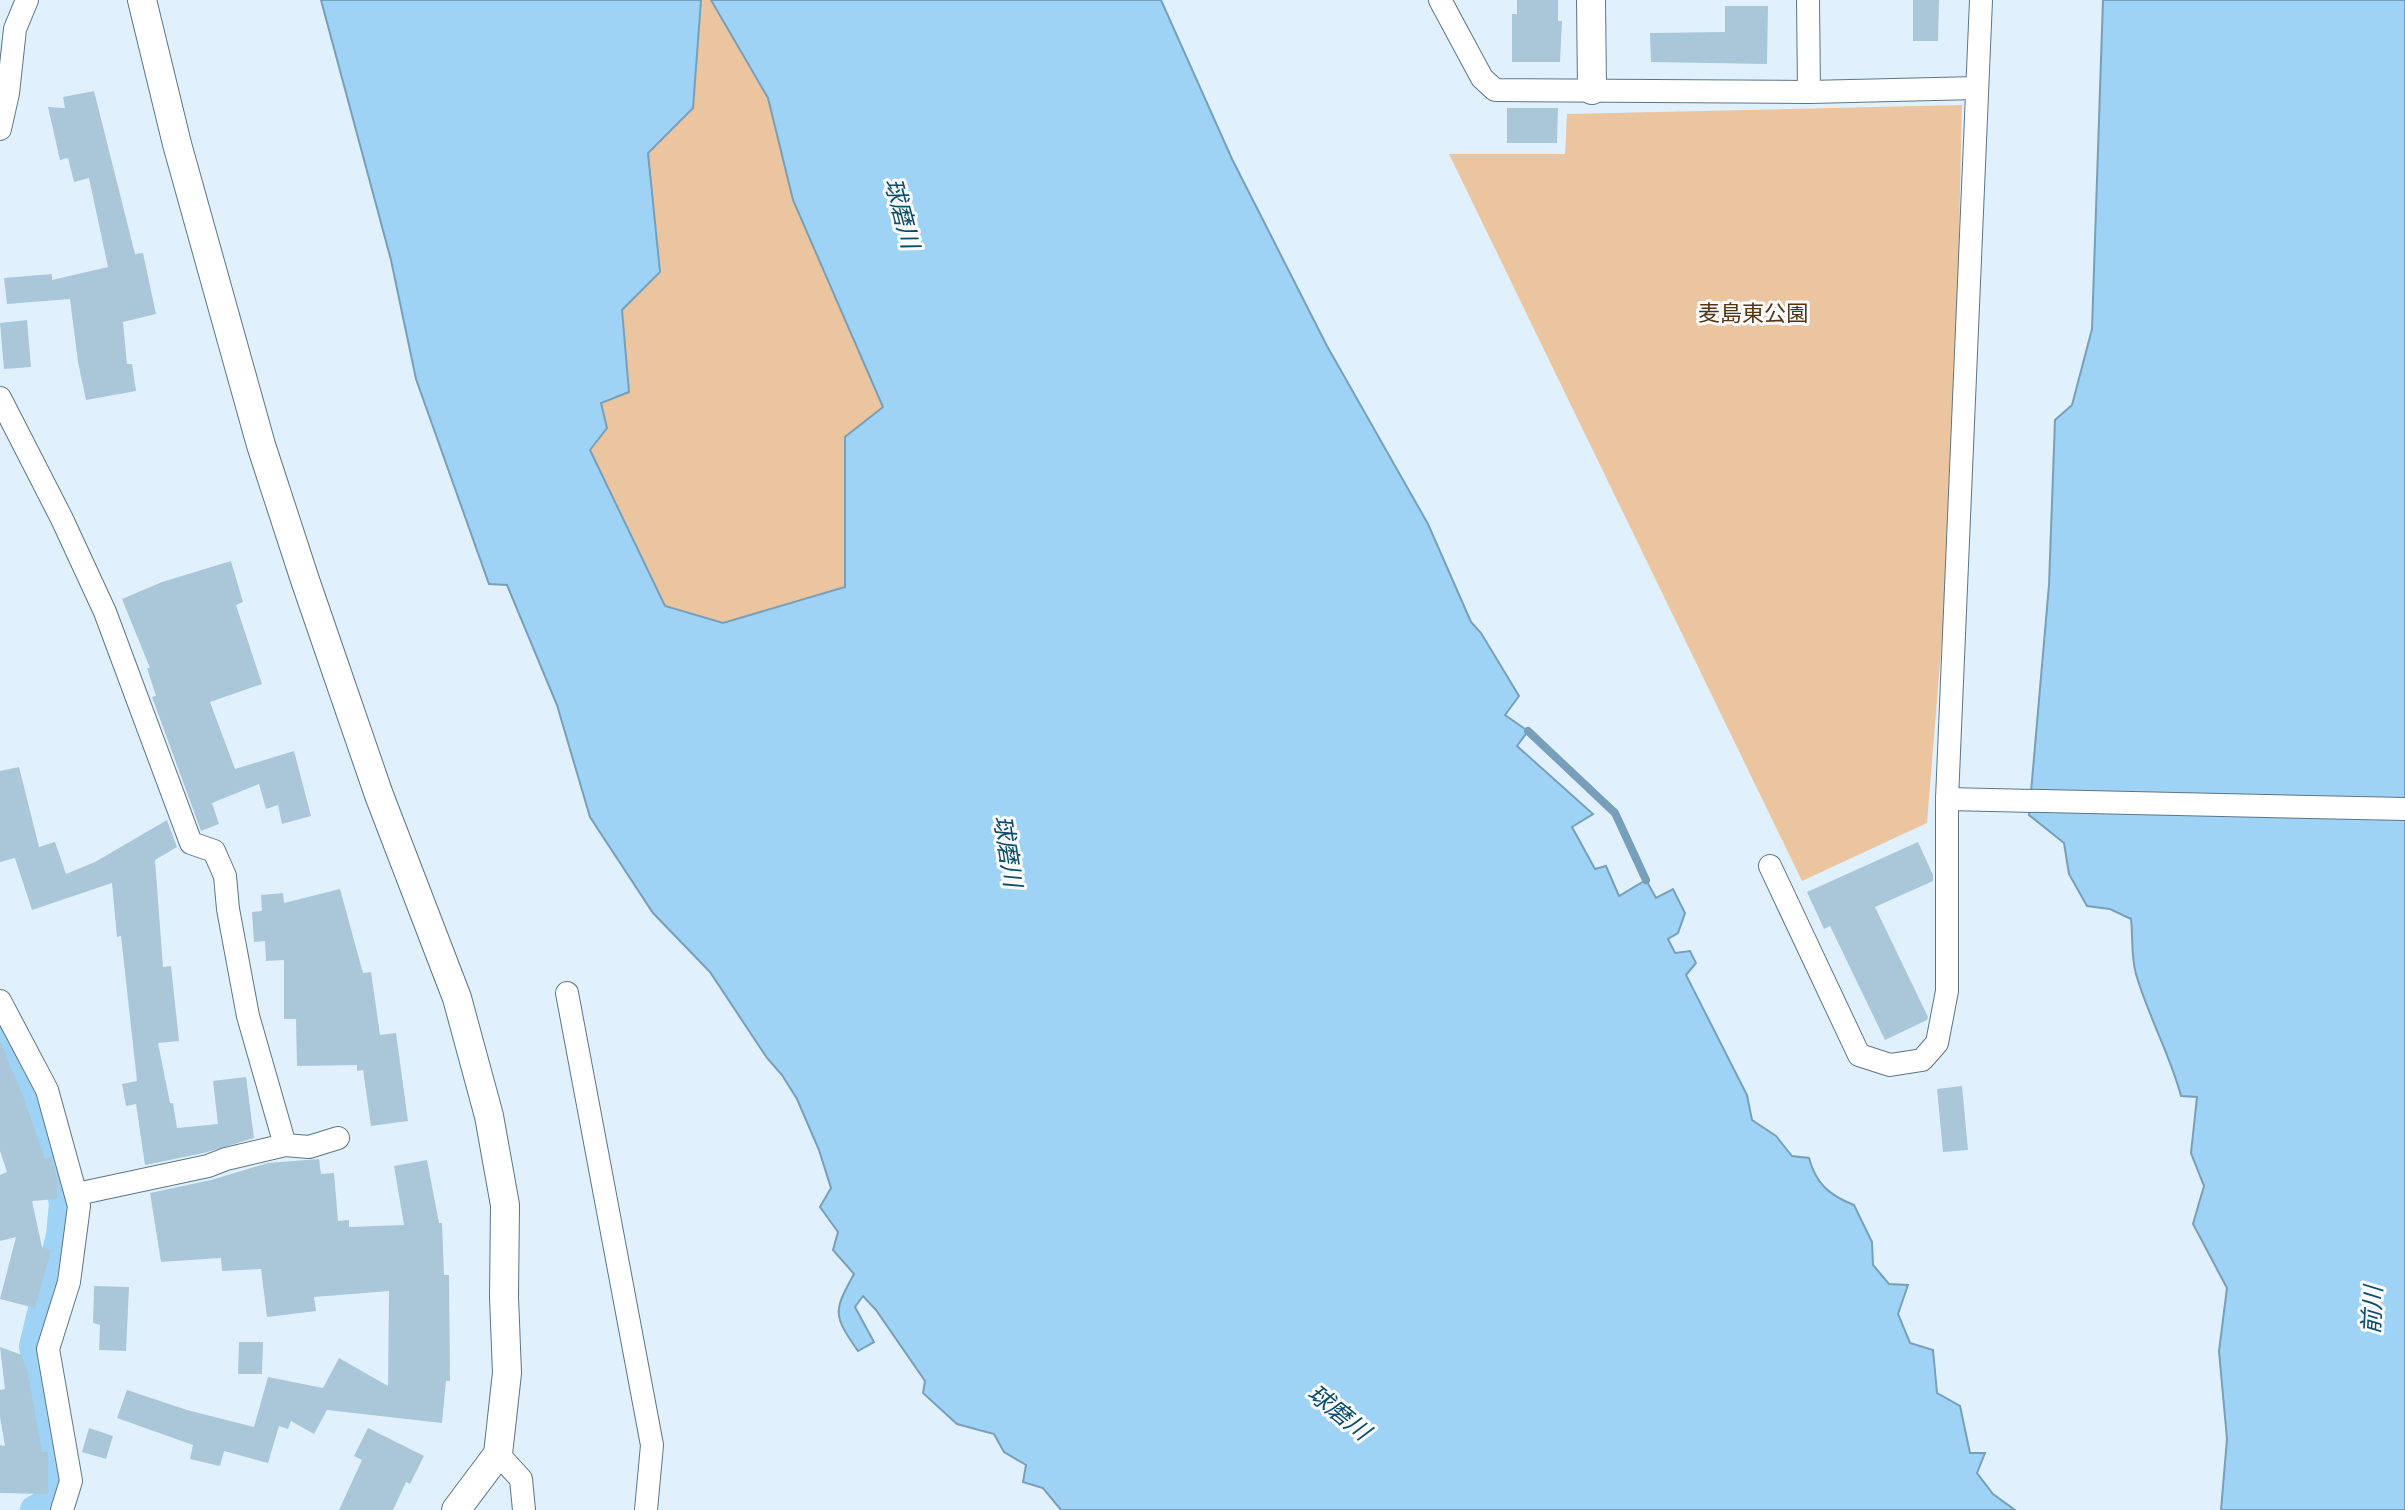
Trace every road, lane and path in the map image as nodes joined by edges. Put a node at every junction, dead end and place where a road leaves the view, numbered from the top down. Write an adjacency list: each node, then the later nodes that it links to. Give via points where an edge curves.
1 (27, 0): 7 (street)
2 (142, 0): 22 (street, via 261,445 379,795 457,998 489,1116 505,1205 507,1373)
3 (1440, 0): 9 (street, via 1482,78 1495,90)
4 (1591, 0): 9 (street)
5 (1808, 0): 10 (street)
6 (1981, 0): 8 (street)
7 (8, 30): 11 (street, via 8,93)
8 (1977, 88): 10 (street); 13 (street)
9 (1592, 90): 10 (street)
10 (1809, 92)
11 (1, 123)
12 (0, 398): 20 (street, via 105,612 191,843 214,851 225,876 248,1016)
13 (1947, 799): 14 (street); 15 (street, via 1947,991 1937,1043 1922,1060 1890,1065 1859,1055)
14 (2405, 809)
15 (1770, 866)
16 (567, 993): 26 (street, via 652,1445)
17 (0, 1001): 18 (street)
18 (5, 1027): 21 (street, via 47,1090)
19 (338, 1138): 20 (street, via 309,1147)
20 (285, 1145): 21 (street)
21 (77, 1194): 23 (street, via 69,1282 48,1349 71,1481)
22 (498, 1454): 24 (street); 25 (street, via 521,1479)
23 (62, 1510)
24 (456, 1510)
25 (524, 1510)
26 (646, 1510)

